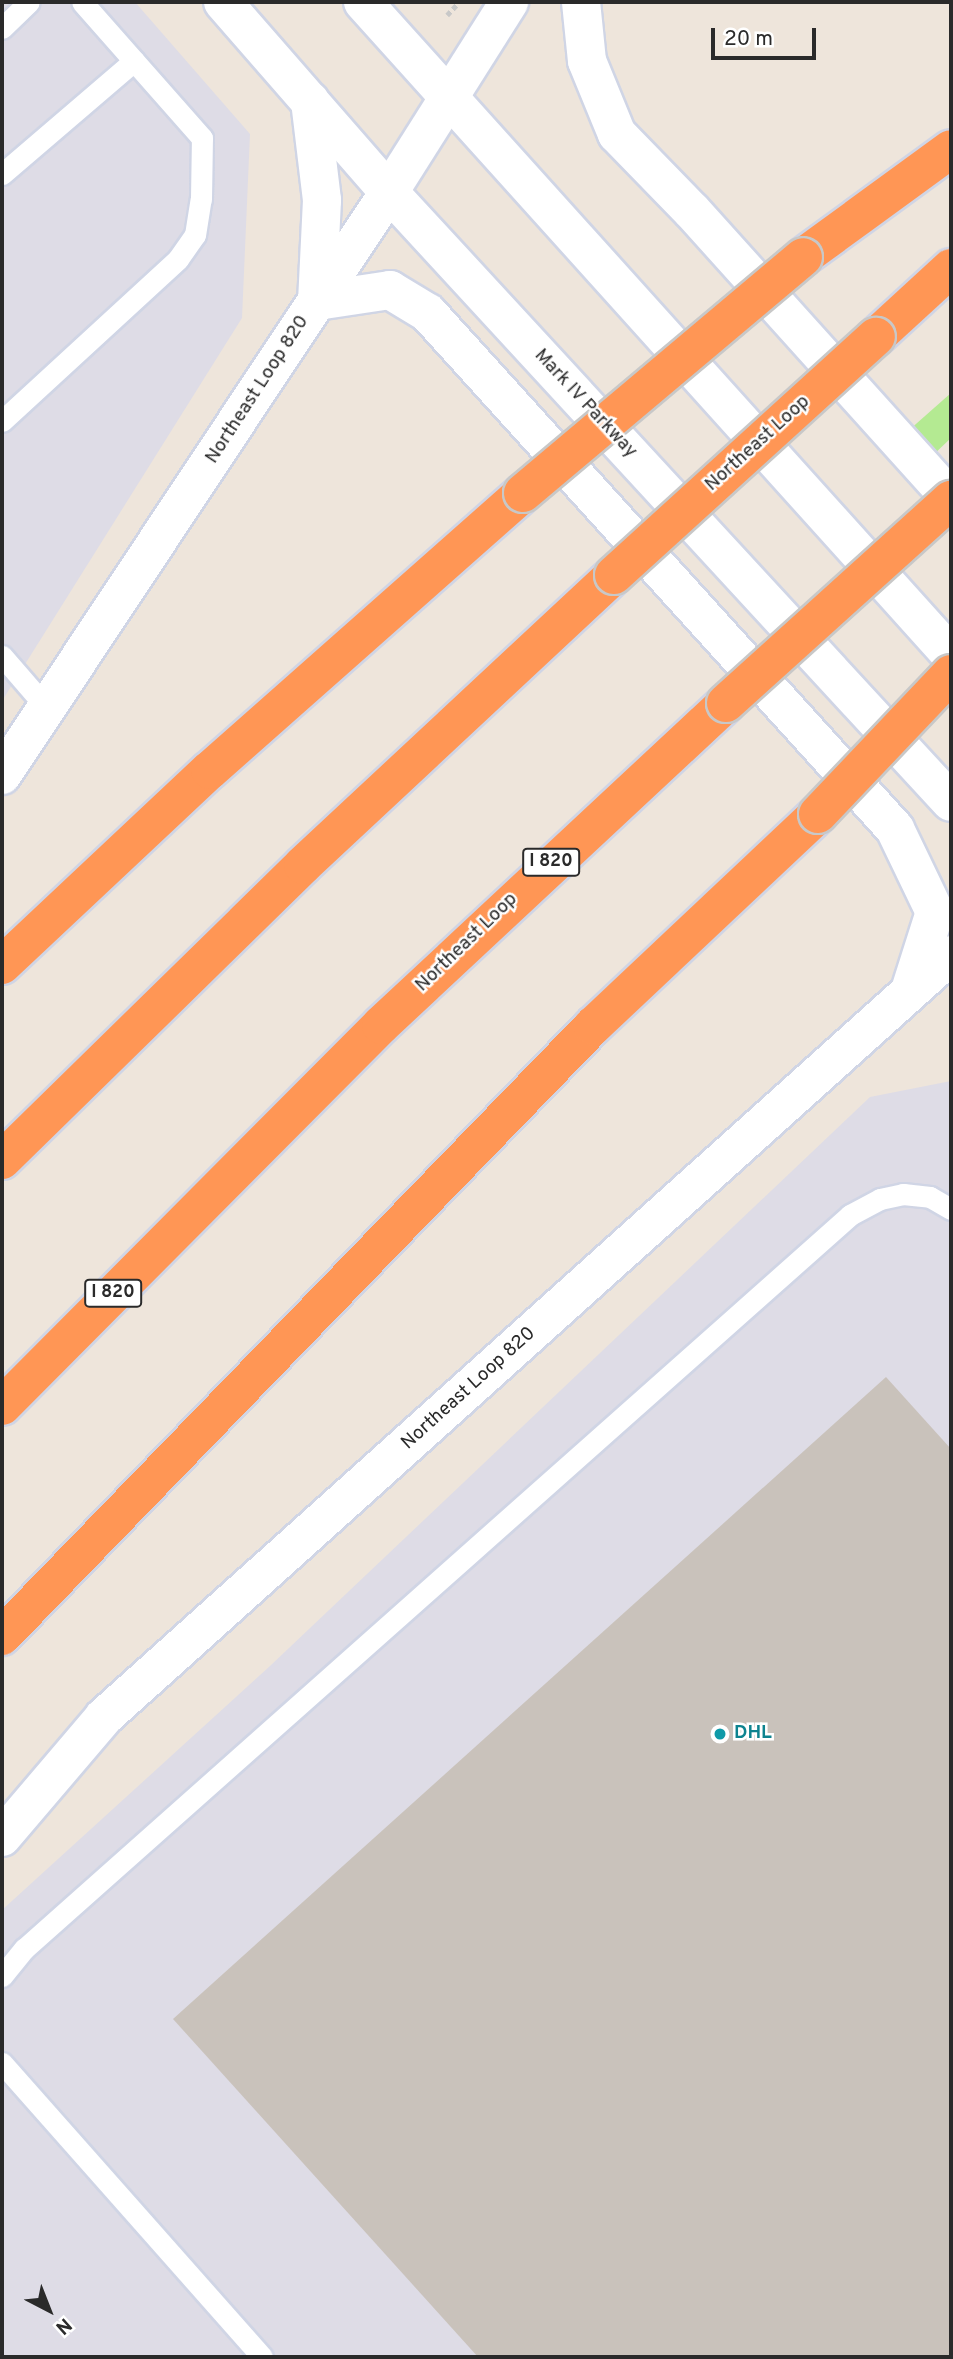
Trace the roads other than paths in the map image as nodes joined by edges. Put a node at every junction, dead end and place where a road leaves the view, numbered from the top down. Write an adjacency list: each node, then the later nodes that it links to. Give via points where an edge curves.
1 (29, 2): 7 (lane)
2 (82, 2): 8 (lane)
3 (223, 2): 10 (main road, Mark IV Parkway)
4 (363, 2): 9 (main road)
5 (509, 2): 9 (main road, Northeast Loop 820)
6 (581, 2): 17 (main road, via 587,61 617,134)
7 (2, 28)
8 (134, 61): 12 (lane); 16 (lane, via 202,138 195,235 178,259)
9 (448, 99): 13 (main road, Northeast Loop 820); 18 (main road)
10 (310, 101): 13 (main road, Mark IV Parkway); 15 (main road, via 322,200)
11 (951, 149): 25 (highway, bridge, via 803,257 523,493 210,770)
12 (2, 174)
13 (389, 192): 15 (main road, Northeast Loop 820); 23 (main road, Mark IV Parkway)
14 (951, 268): 27 (highway, Northeast Loop, bridge, via 303,865)
15 (317, 301): 21 (main road, Northeast Loop 820); 26 (main road, via 390,290 428,313 895,829 935,912)
16 (2, 421)
17 (951, 499): 29 (highway, Northeast Loop / I 820, bridge, via 381,1025)
18 (951, 655)
19 (2, 656): 21 (lane)
20 (951, 674): 30 (highway, bridge, via 818,814 593,1026)
21 (47, 708): 22 (main road, Northeast Loop 820)
22 (2, 775)
23 (951, 802)
24 (951, 954): 26 (main road, Northeast Loop 820)
25 (2, 965)
26 (910, 991): 31 (main road, Northeast Loop 820, via 104,1717)
27 (2, 1160)
28 (951, 1209): 32 (lane, via 930,1196 903,1194 880,1199 850,1215 34,1940)
29 (2, 1406)
30 (2, 1636)
31 (2, 1837)
32 (2, 1976)
33 (2, 2063): 34 (lane)
34 (262, 2357)

